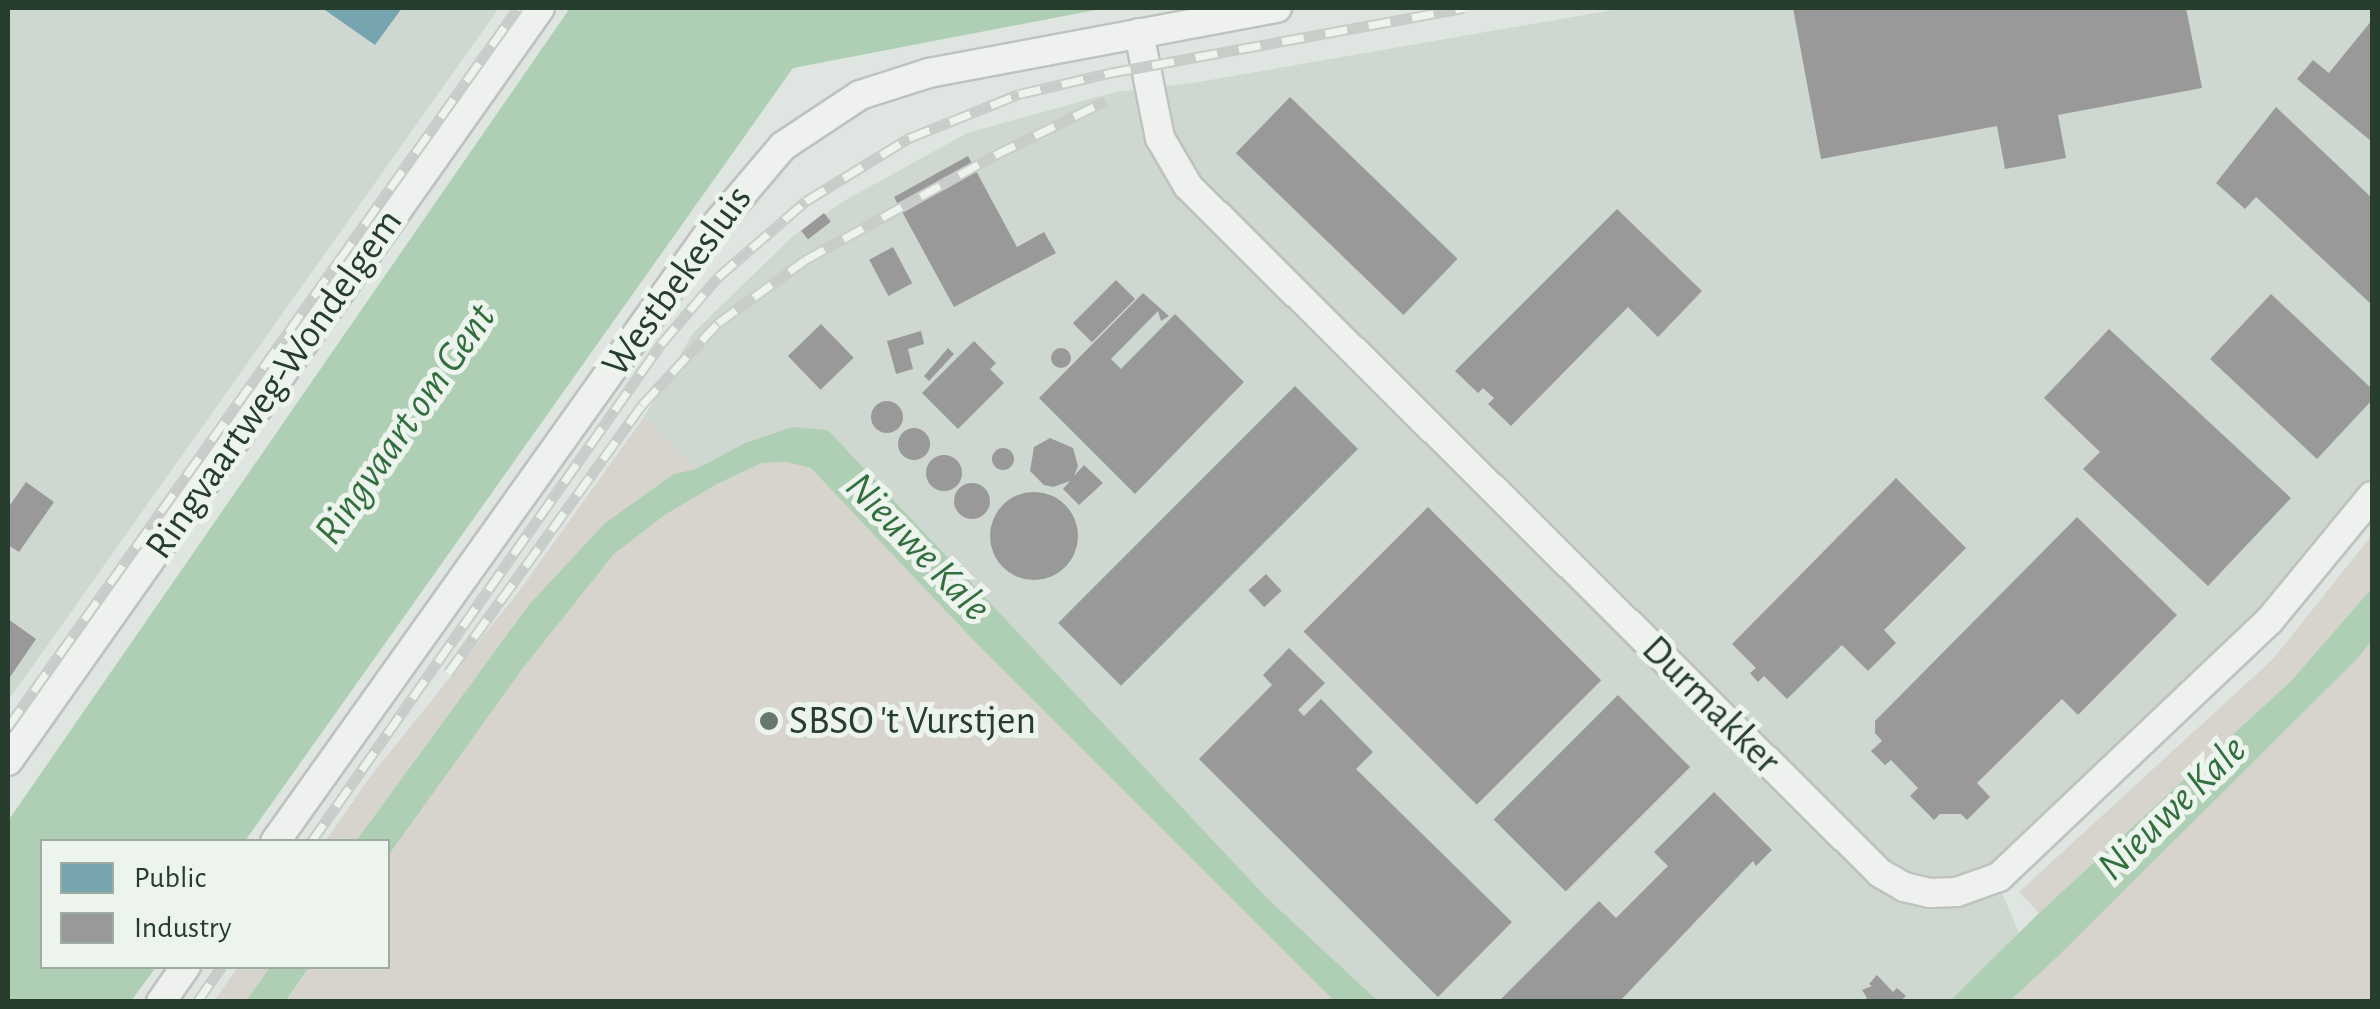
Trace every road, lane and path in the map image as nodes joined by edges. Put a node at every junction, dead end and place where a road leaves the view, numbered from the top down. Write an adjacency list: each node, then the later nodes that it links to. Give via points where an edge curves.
1 (540, 8): 5 (street, Ringvaartweg-Wondelgem)
2 (1277, 8): 3 (street, Westbekesluis)
3 (1139, 33): 4 (street, Durmakker, via 1160,138 1188,186 1880,873 1904,887 1957,892 1999,877 2270,621); 6 (street, Westbekesluis, via 888,86 829,112 783,146 709,233)
4 (2372, 496)
5 (8, 761)
6 (277, 839)
7 (184, 969): 8 (street)
8 (161, 1002)

